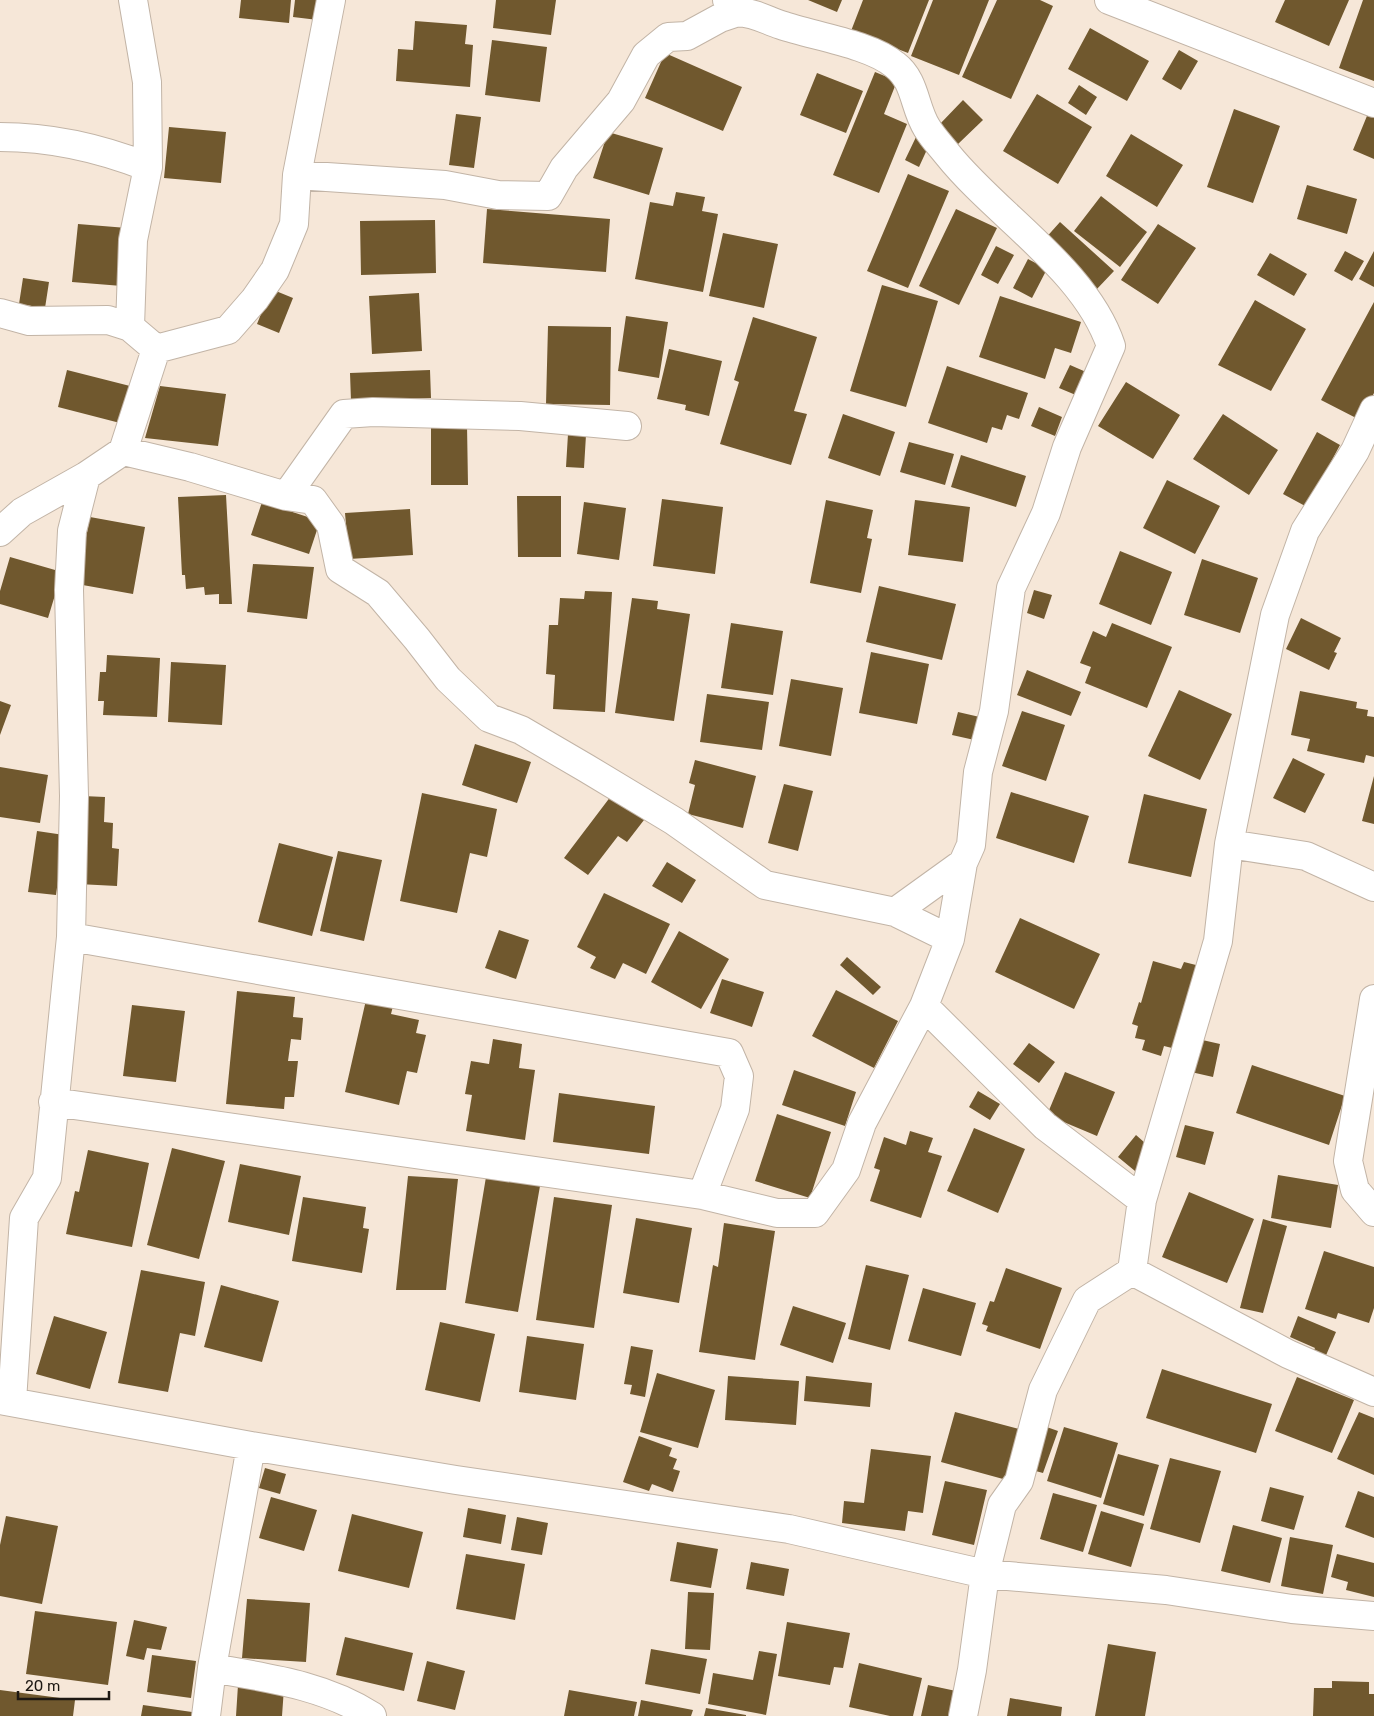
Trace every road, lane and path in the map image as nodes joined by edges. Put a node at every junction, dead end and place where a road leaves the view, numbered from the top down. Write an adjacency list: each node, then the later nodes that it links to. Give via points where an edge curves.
1 (133, 0): 7 (street, via 147,82)
2 (331, 0): 8 (street)
3 (1109, 0): 5 (street)
4 (733, 6): 8 (street, via 720,18 687,36 668,37 646,55 621,101 564,168 548,196 498,195 445,185); 20 (street, via 780,25 865,50 896,65 913,87 926,127 955,163 1068,276 1104,325 1111,346 1067,447 1046,513 1011,588 994,711 978,772 972,845)
5 (1374, 102)
6 (0, 137): 7 (street, via 37,137 117,155)
7 (148, 167): 10 (street, via 133,240)
8 (297, 176): 11 (street, via 294,224 275,270 255,299 228,330)
9 (0, 313): 10 (street, via 29,321 108,320)
10 (130, 327): 11 (street)
11 (156, 349): 14 (street)
12 (1374, 410): 15 (street)
13 (627, 426): 17 (street, via 520,416 344,414)
14 (123, 451): 16 (street); 17 (street)
15 (1364, 455): 19 (street, via 1305,531 1275,615)
16 (86, 476): 18 (street, via 22,512); 23 (street, via 72,531 69,590 74,796)
17 (286, 496): 22 (street, via 313,500 331,525 340,569 378,592 448,679 489,718 521,730 674,821 766,885)
18 (0, 532)
19 (1229, 844): 21 (street, via 1306,856); 29 (street, via 1218,940)
20 (964, 862): 22 (street); 24 (street)
21 (1374, 887)
22 (895, 912): 24 (street)
23 (71, 937): 27 (street); 28 (street, via 729,1053 739,1076 735,1109)
24 (950, 939): 26 (street)
25 (1374, 999): 30 (street, via 1348,1161 1355,1190)
26 (924, 1006): 28 (street, via 862,1123 846,1170 815,1213 777,1213); 29 (street, via 1044,1126)
27 (53, 1102): 28 (street); 31 (street, via 47,1178)
28 (702, 1195)
29 (1142, 1200): 33 (street)
30 (1374, 1212)
31 (24, 1218): 32 (street); 35 (street)
32 (0, 1246)
33 (1132, 1271): 34 (street, via 1288,1354); 37 (street, via 1087,1300 1064,1345 1043,1390 1019,1481 1002,1504)
34 (1374, 1392)
35 (6, 1400): 36 (street)
36 (251, 1446): 37 (street, via 456,1480 789,1528); 39 (street)
37 (985, 1574): 38 (street, via 1166,1590 1292,1609); 42 (street)
38 (1374, 1616)
39 (212, 1668): 40 (street); 41 (street, via 300,1684 357,1706)
40 (206, 1716)
41 (372, 1716)
42 (963, 1716)

